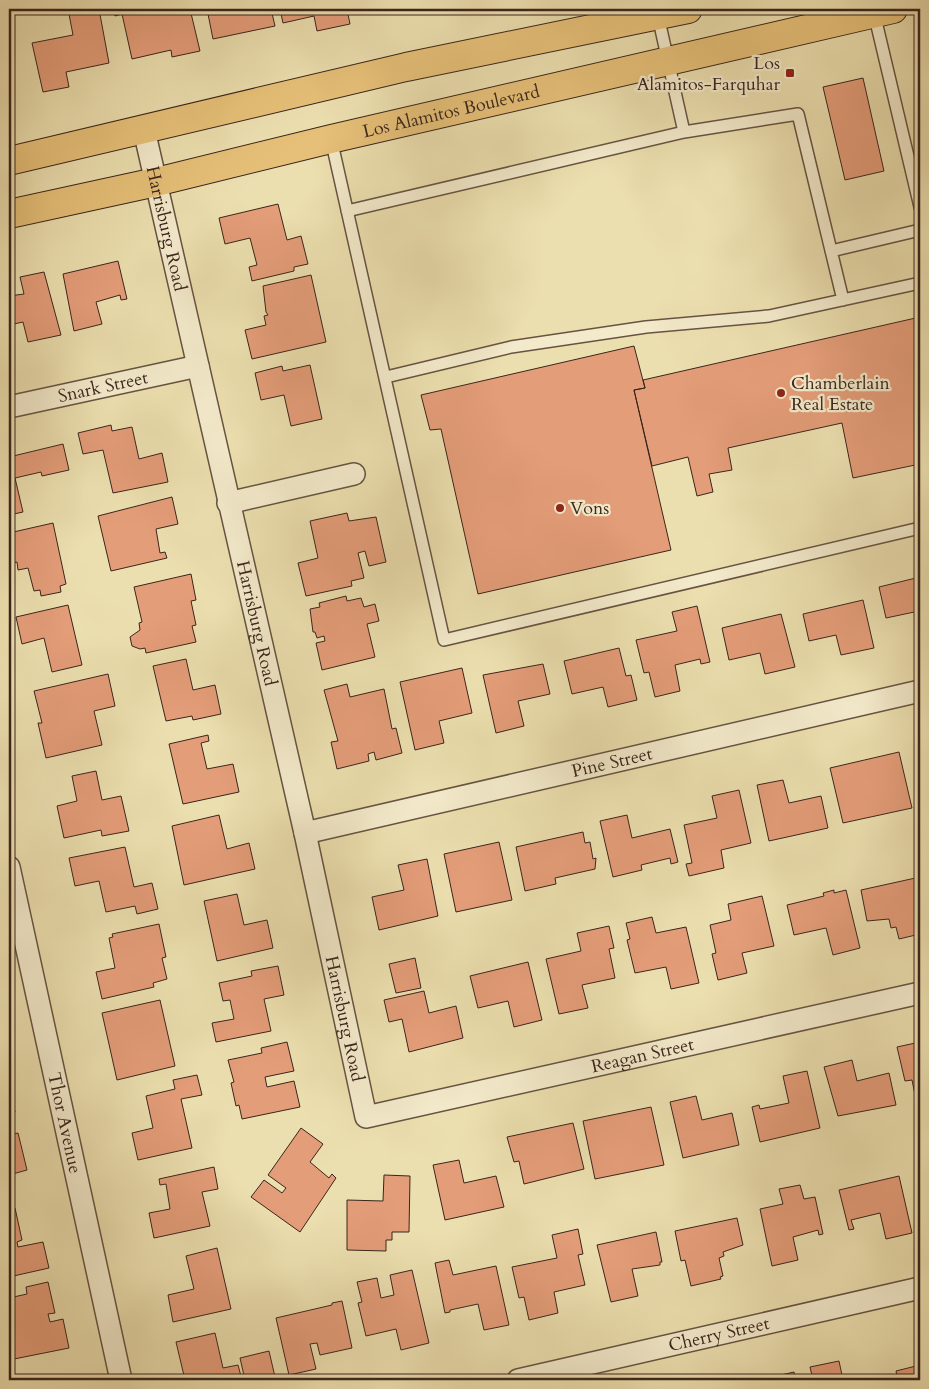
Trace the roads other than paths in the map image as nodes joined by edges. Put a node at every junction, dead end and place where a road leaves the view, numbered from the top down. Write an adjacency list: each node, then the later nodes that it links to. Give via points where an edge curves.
1 (688, 9): 3 (main road)
2 (884, 11): 4 (main road, Los Alamitos Boulevard); 10 (lane)
3 (658, 16): 4 (lane); 5 (main road, via 406,67)
4 (668, 60): 6 (lane); 7 (main road, Los Alamitos Boulevard)
5 (144, 130): 8 (main road); 9 (street, Harrisburg Road)
6 (684, 132): 11 (lane); 14 (lane, via 798,114)
7 (331, 138): 9 (main road, Los Alamitos Boulevard); 11 (lane)
8 (9, 161)
9 (156, 182): 12 (main road, Los Alamitos Boulevard); 17 (street, Harrisburg Road)
10 (920, 207)
11 (347, 211): 18 (lane)
12 (9, 214)
13 (920, 230): 14 (lane)
14 (831, 250): 16 (lane)
15 (920, 283): 16 (lane)
16 (843, 300): 18 (lane, via 769,316 646,327 511,347)
17 (198, 366): 19 (street, Snark Street); 21 (street, Harrisburg Road)
18 (386, 377): 22 (lane, via 444,640)
19 (9, 407)
20 (354, 474): 21 (street)
21 (228, 503): 24 (street, Harrisburg Road)
22 (920, 528)
23 (920, 691): 24 (street, Pine Street)
24 (305, 833): 27 (street, Harrisburg Road)
25 (9, 867): 29 (street, Thor Avenue)
26 (920, 993): 27 (street, Reagan Street)
27 (366, 1117)
28 (920, 1288): 30 (street, Cherry Street)
29 (122, 1380)
30 (518, 1380)

